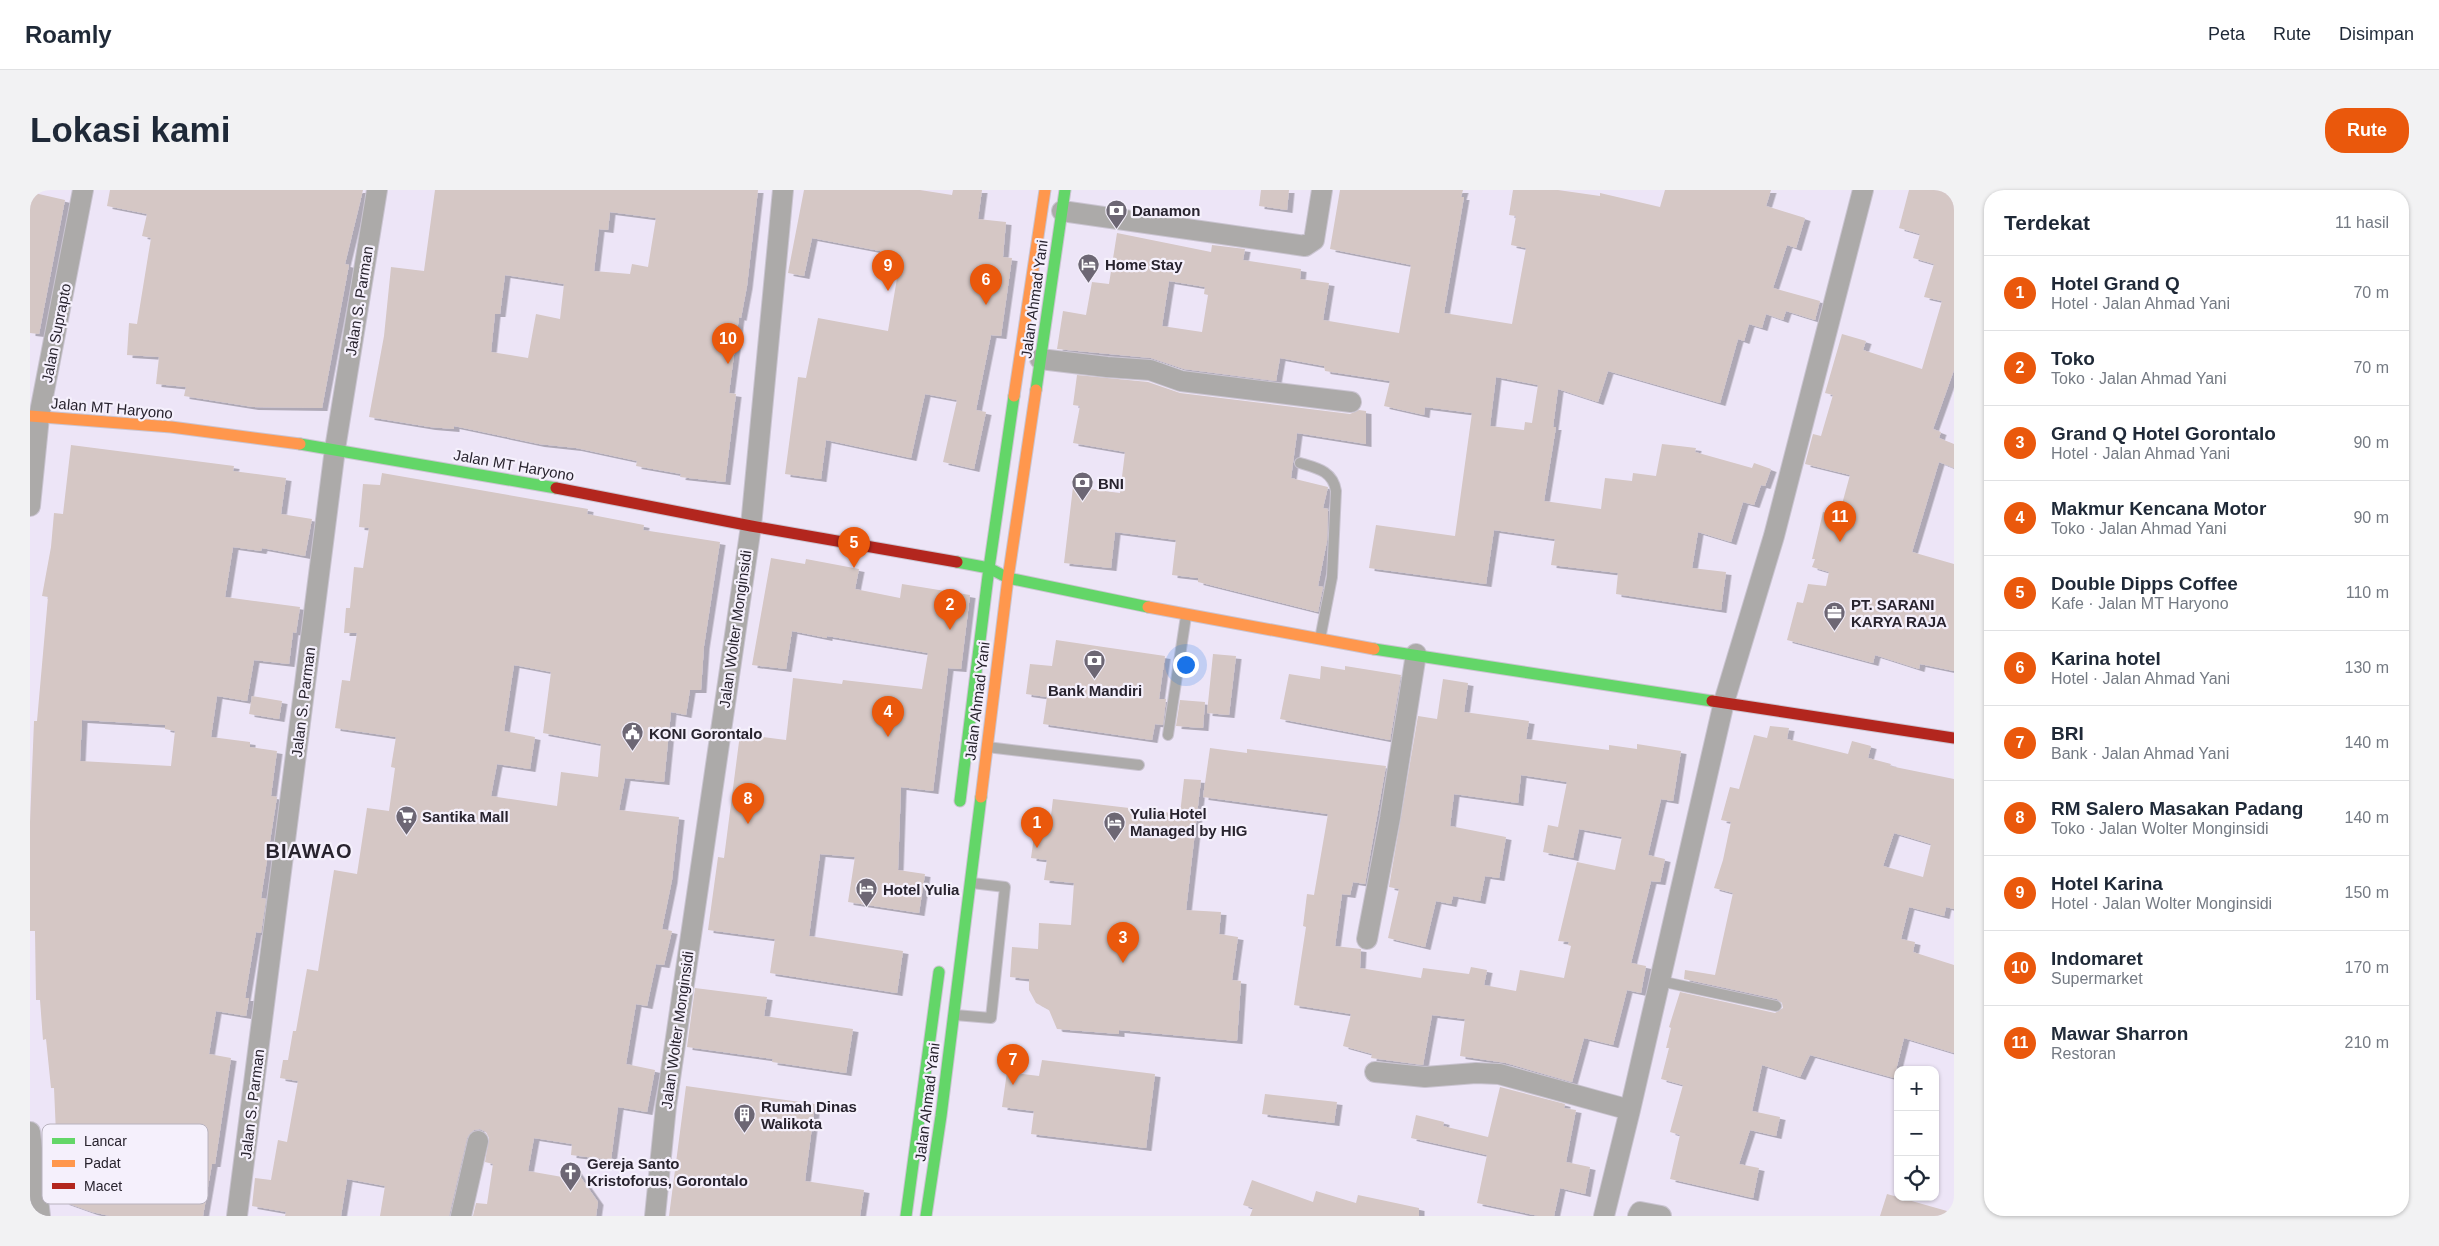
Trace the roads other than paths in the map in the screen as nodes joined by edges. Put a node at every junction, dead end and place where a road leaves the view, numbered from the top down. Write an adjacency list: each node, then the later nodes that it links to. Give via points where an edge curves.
1 (83, 190): 12 (street, Jalan Suprapto)
2 (377, 190): 14 (street, Jalan S. Parman)
3 (783, 190): 17 (street, Jalan Wolter Monginsidi)
4 (1044, 190): 11 (main road, Jalan Ahmad Yani)
5 (1065, 190): 8 (main road, Jalan Ahmad Yani)
6 (1322, 190): 8 (street, via 1314,240 1305,246)
7 (1863, 190): 23 (street, via 1774,536)
8 (1062, 211): 9 (main road, Jalan Ahmad Yani)
9 (1040, 359): 10 (street, via 1150,370 1181,381); 13 (main road, Jalan Ahmad Yani)
10 (1352, 402)
11 (1011, 415): 13 (main road); 18 (main road, Jalan Ahmad Yani)
12 (35, 417): 14 (main road, Jalan MT Haryono, via 171,427); 16 (street, Jalan Suprapto)
13 (1031, 423): 19 (main road, Jalan Ahmad Yani)
14 (336, 449): 17 (main road, Jalan MT Haryono, via 632,501); 43 (street, Jalan S. Parman)
15 (1300, 463): 21 (lane, via 1326,472 1332,478 1336,491 1332,577)
16 (30, 506)
17 (750, 526): 18 (main road, Jalan MT Haryono); 45 (street, Jalan Wolter Monginsidi, via 666,1106)
18 (989, 568): 19 (main road, Jalan MT Haryono); 26 (main road, Jalan Ahmad Yani)
19 (1008, 578): 20 (main road, Jalan MT Haryono); 27 (main road, Jalan Ahmad Yani)
20 (1186, 616): 21 (main road, Jalan MT Haryono); 24 (lane)
21 (1324, 641): 22 (main road, Jalan MT Haryono)
22 (1416, 654): 23 (main road, Jalan MT Haryono); 31 (street, via 1390,818)
23 (1724, 702): 25 (main road, Jalan MT Haryono); 33 (street)
24 (1168, 734)
25 (1954, 738)
26 (968, 740): 27 (lane); 29 (main road, Jalan Ahmad Yani)
27 (986, 747): 28 (lane); 30 (main road, Jalan Ahmad Yani)
28 (1139, 765)
29 (958, 817)
30 (969, 882): 35 (main road, Jalan Ahmad Yani); 35 (lane, via 1004,887 991,1018)
31 (1366, 939)
32 (940, 962): 40 (main road, Jalan Ahmad Yani)
33 (1660, 981): 34 (lane); 37 (street)
34 (1776, 1006)
35 (953, 1014): 41 (main road, Jalan Ahmad Yani)
36 (1375, 1072): 37 (street, via 1425,1077 1499,1074)
37 (1630, 1110): 48 (street)
38 (30, 1132): 42 (street)
39 (478, 1141): 44 (street)
40 (914, 1166): 41 (main road); 46 (main road, Jalan Ahmad Yani)
41 (932, 1175): 47 (main road, Jalan Ahmad Yani)
42 (40, 1216)
43 (237, 1216)
44 (461, 1216)
45 (655, 1216)
46 (906, 1216)
47 (926, 1216)
48 (1604, 1216)
49 (1638, 1216): 50 (street, via 1640,1212)
50 (1661, 1216)

